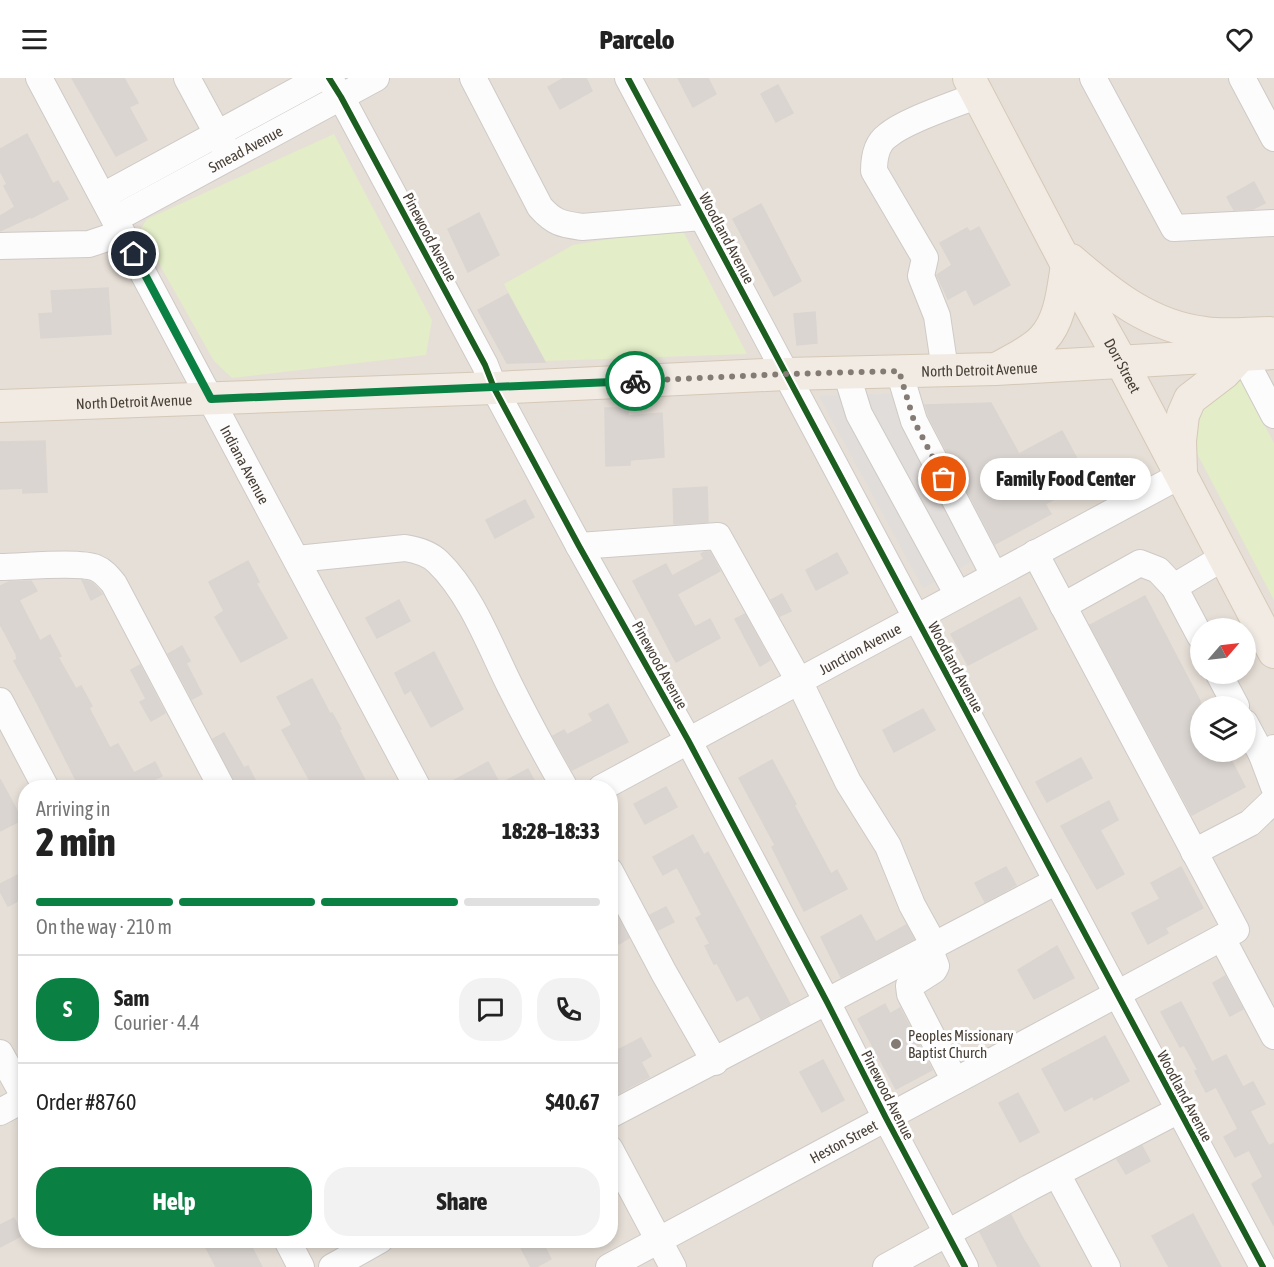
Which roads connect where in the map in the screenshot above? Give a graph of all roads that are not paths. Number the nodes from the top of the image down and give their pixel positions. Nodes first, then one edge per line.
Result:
1 (39, 78) edge
2 (188, 78) edge
3 (320, 78) edge
4 (376, 78) edge
5 (473, 78) edge
6 (628, 78) edge
7 (1093, 78) edge
8 (1242, 78) edge
9 (335, 87) edge
10 (974, 87) edge
11 (218, 134) junction
12 (1274, 138) edge
13 (230, 156) junction
14 (103, 196) junction
15 (702, 217) junction
16 (1274, 223) edge
17 (119, 226) junction
18 (0, 246) edge
19 (1063, 257) junction
20 (1274, 333) edge
21 (1274, 353) edge
22 (1242, 354) junction
23 (1122, 363) junction
24 (996, 369) junction
25 (945, 370) junction
26 (899, 371) junction
27 (846, 372) junction
28 (786, 374) junction
29 (494, 388) junction
30 (211, 399) junction
31 (0, 406) edge
32 (1274, 415) edge
33 (1181, 475) junction
34 (579, 546) junction
35 (1035, 553) junction
36 (1224, 557) junction
37 (297, 559) junction
38 (0, 567) edge
39 (994, 575) junction
40 (1174, 587) junction
41 (958, 595) junction
42 (1063, 606) junction
43 (916, 617) junction
44 (1190, 618) edge
45 (1274, 652) edge
46 (799, 681) junction
47 (0, 701) edge
48 (1256, 737) edge
49 (688, 740) junction
50 (1268, 752) edge
51 (42, 780) edge
52 (218, 780) edge
53 (414, 780) edge
54 (562, 780) edge
55 (616, 780) edge
56 (1274, 787) edge
57 (1274, 800) edge
58 (1194, 852) junction
59 (1057, 881) junction
60 (618, 886) edge
61 (1229, 934) junction
62 (931, 947) junction
63 (1118, 994) junction
64 (827, 1002) junction
65 (1274, 1036) edge
66 (0, 1053) edge
67 (715, 1062) junction
68 (955, 1081) junction
69 (18, 1085) edge
70 (18, 1102) edge
71 (1179, 1110) junction
72 (618, 1111) edge
73 (0, 1112) edge
74 (886, 1118) junction
75 (618, 1164) edge
76 (1057, 1174) junction
77 (948, 1234) junction
78 (659, 1240) junction
79 (291, 1248) edge
80 (366, 1248) edge
81 (301, 1267) edge
82 (332, 1267) edge
83 (609, 1267) edge
84 (673, 1267) edge
85 (886, 1267) edge
86 (965, 1267) edge
87 (1107, 1267) edge
88 (1263, 1267) edge

1 - 14 street, Indiana Avenue
2 - 11 street
3 - 11 street, Smead Avenue
4 - 9 street, Smead Avenue
5 - 15 street
6 - 15 street, Woodland Avenue
7 - 16 street
8 - 12 street
9 - 13 street, Smead Avenue
9 - 29 street, Pinewood Avenue
10 - 19 main road, Dorr Street
10 - 25 street
11 - 13 street
11 - 14 street, Smead Avenue
13 - 17 street, Smead Avenue
14 - 17 street, Indiana Avenue
15 - 28 street, Woodland Avenue
17 - 18 street, Smead Avenue
17 - 30 street, Indiana Avenue
19 - 20 main road
19 - 23 main road, Dorr Street
19 - 24 main road
21 - 22 main road, North Detroit Avenue
22 - 23 main road, North Detroit Avenue
22 - 32 street
22 - 33 main road
23 - 24 main road, North Detroit Avenue
23 - 33 main road, Dorr Street
24 - 25 main road, North Detroit Avenue
25 - 26 main road, North Detroit Avenue
26 - 27 main road, North Detroit Avenue
26 - 39 street
27 - 28 main road, North Detroit Avenue
27 - 41 street
28 - 29 main road, North Detroit Avenue
28 - 43 street, Woodland Avenue
29 - 30 main road, North Detroit Avenue
29 - 34 street, Pinewood Avenue
30 - 31 main road, North Detroit Avenue
30 - 37 street, Indiana Avenue
33 - 35 street, Junction Avenue
33 - 36 main road, Dorr Street
34 - 46 street
34 - 49 street, Pinewood Avenue
35 - 39 street, Junction Avenue
35 - 42 street
36 - 40 street
36 - 45 main road, Dorr Street
37 - 53 street, Indiana Avenue
37 - 54 street
38 - 52 street
39 - 41 street, Junction Avenue
40 - 42 street
40 - 44 street
41 - 43 street, Junction Avenue
42 - 58 street
43 - 46 street, Junction Avenue
43 - 59 street, Woodland Avenue
46 - 49 street, Junction Avenue
46 - 62 street
47 - 51 street
48 - 50 street
49 - 55 street, Junction Avenue
49 - 64 street, Pinewood Avenue
50 - 56 street
57 - 58 street
58 - 61 street
59 - 62 street
59 - 63 street, Woodland Avenue
60 - 67 street
61 - 63 street, Heston Street
61 - 65 street
62 - 64 street
62 - 68 street
63 - 68 street, Heston Street
63 - 71 street, Woodland Avenue
64 - 67 street
64 - 74 street, Pinewood Avenue
66 - 69 street
67 - 72 street
68 - 74 street, Heston Street
70 - 73 street
71 - 76 street
71 - 88 street, Woodland Avenue
74 - 77 street, Pinewood Avenue
74 - 78 street, Heston Street
75 - 78 street
76 - 77 street
76 - 87 street
77 - 85 street
77 - 86 street, Pinewood Avenue
78 - 83 street, Heston Street
78 - 84 street
79 - 81 street
80 - 82 street

